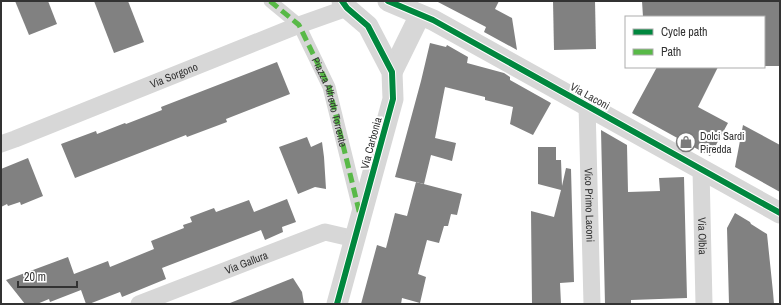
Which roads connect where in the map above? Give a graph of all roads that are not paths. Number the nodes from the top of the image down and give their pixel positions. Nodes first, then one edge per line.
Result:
1 (270, 1) edge
2 (388, 1) edge
3 (345, 5) edge
4 (420, 14) junction
5 (300, 26) junction
6 (392, 72) junction
7 (587, 105) junction
8 (1, 144) edge
9 (701, 169) junction
10 (780, 212) edge
11 (361, 218) junction
12 (355, 239) junction
13 (139, 304) edge
14 (337, 304) edge
15 (592, 304) edge
16 (704, 304) edge

1 - 5 street, Piazza Alfredo Torrente
2 - 4 street, Via Laconi
3 - 5 street, Via Sorgono
3 - 6 street, Via Carbonia
4 - 6 street, Via Carbonia
4 - 7 street, Via Laconi
5 - 8 street, Via Sorgono
5 - 11 street, Piazza Alfredo Torrente
6 - 11 street, Via Carbonia
7 - 9 street, Via Laconi
7 - 15 street, Vico Primo Laconi
9 - 10 street, Via Laconi
9 - 16 street, Via Olbia
11 - 12 street, Via Carbonia
12 - 13 street, Via Gallura
12 - 14 street, Via Carbonia

